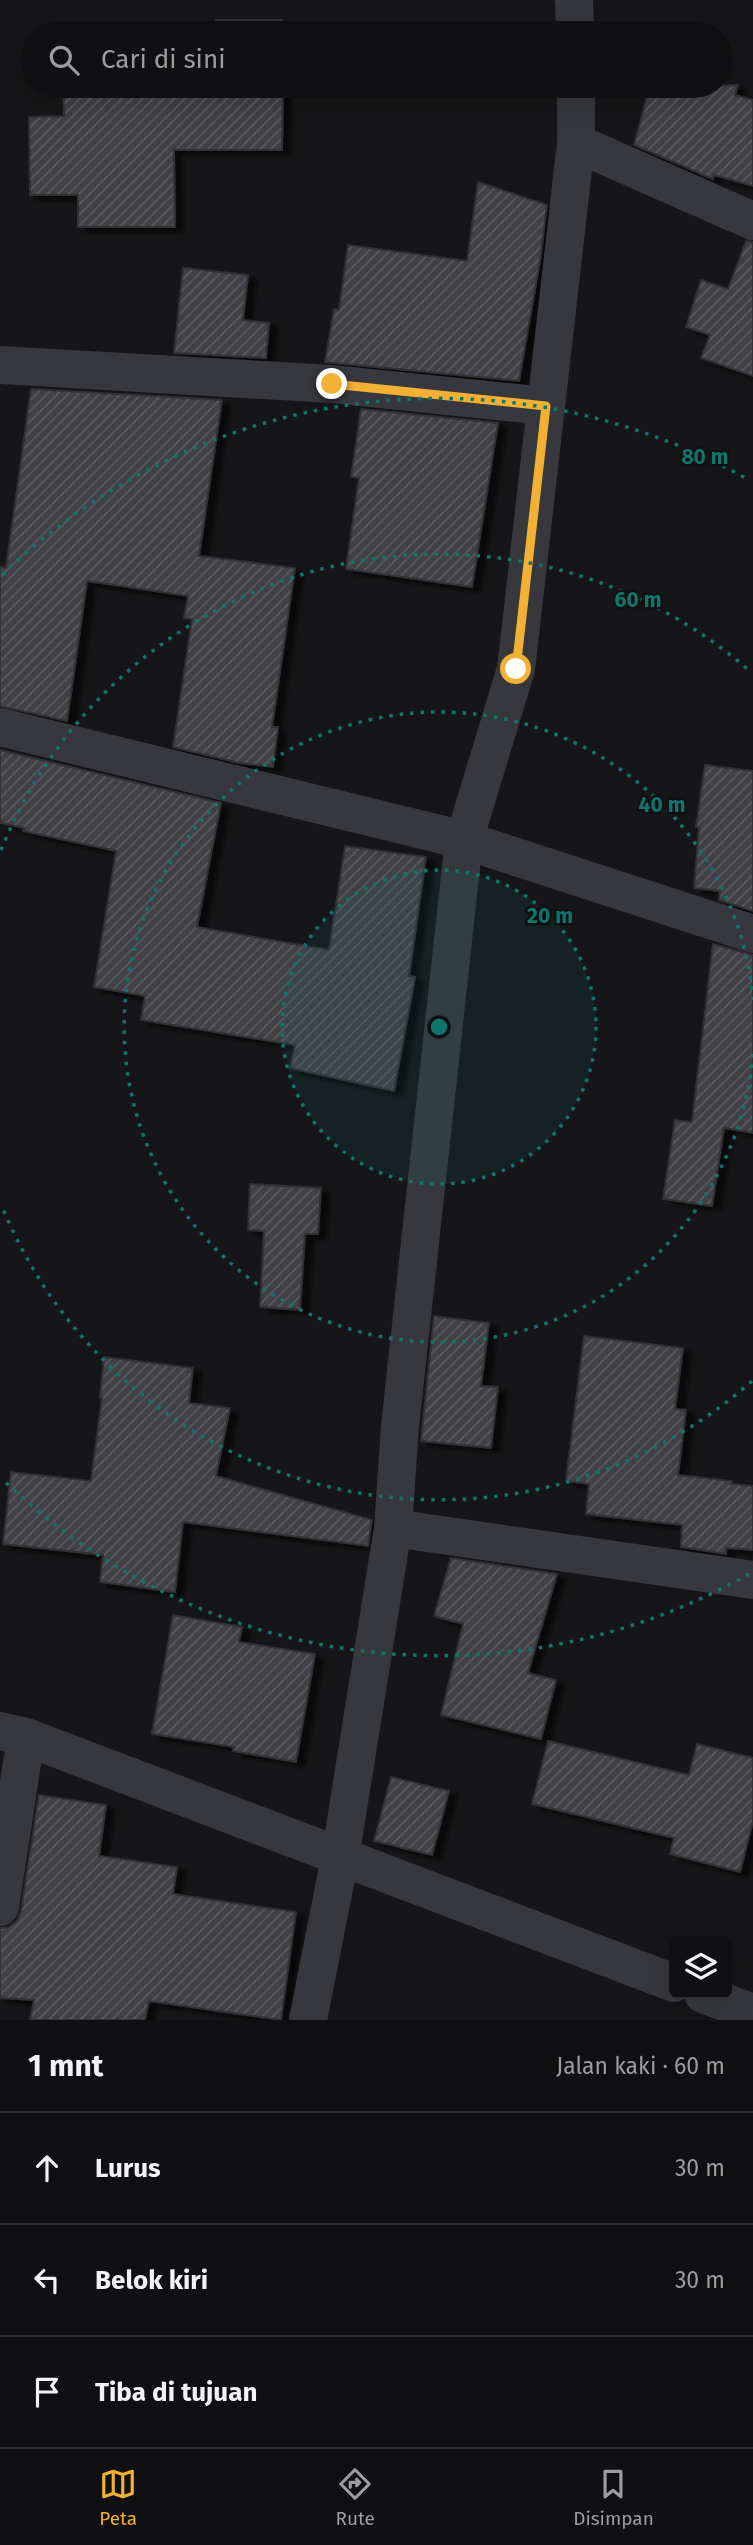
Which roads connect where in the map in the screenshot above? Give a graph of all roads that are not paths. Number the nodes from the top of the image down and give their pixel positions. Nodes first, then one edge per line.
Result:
1 (574, 0) edge
2 (575, 21) edge
3 (576, 98) edge
4 (576, 143) junction
5 (753, 221) edge
6 (0, 365) edge
7 (546, 406) junction
8 (0, 727) edge
9 (464, 840) junction
10 (753, 934) edge
11 (393, 1528) junction
12 (753, 1580) edge
13 (13, 1734) edge
14 (340, 1858) junction
15 (0, 1907) edge
16 (669, 1981) edge
17 (716, 1999) edge
18 (753, 2013) edge
19 (308, 2020) edge

1 - 2 street
3 - 4 street
4 - 5 street
4 - 7 street
6 - 7 street
7 - 9 street
8 - 9 street
9 - 10 street
9 - 11 street
11 - 12 street
11 - 14 street
13 - 14 street
13 - 15 street
14 - 16 street
14 - 19 street
17 - 18 street

